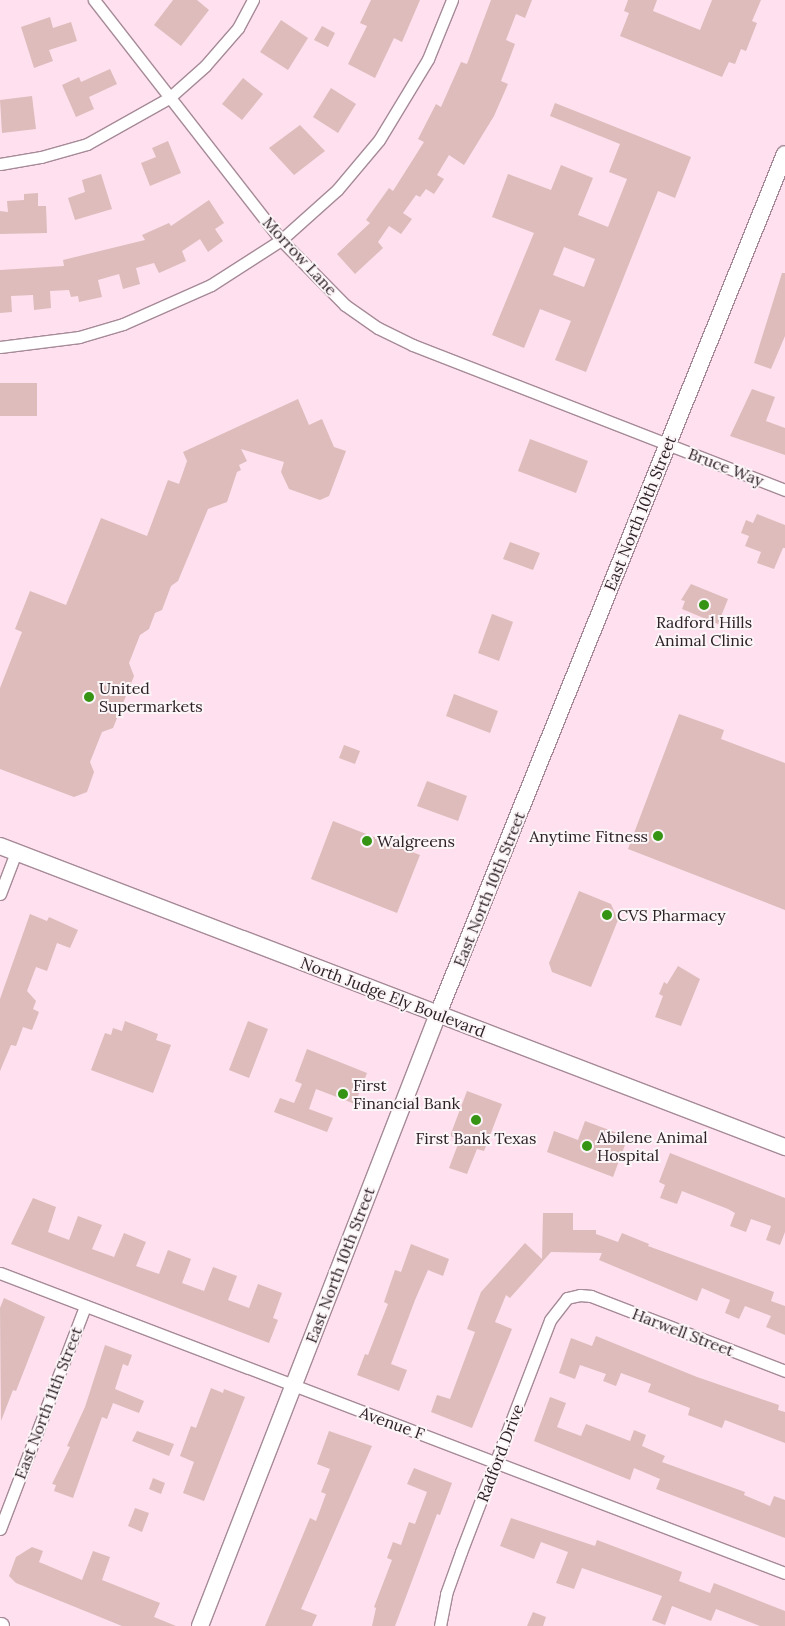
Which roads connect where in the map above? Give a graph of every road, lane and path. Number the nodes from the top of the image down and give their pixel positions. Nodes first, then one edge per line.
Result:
1 (94, 0) edge
2 (253, 0) edge
3 (452, 0) edge
4 (169, 98) junction
5 (785, 154) edge
6 (0, 164) edge
7 (281, 240) junction
8 (0, 347) edge
9 (668, 444) junction
10 (785, 490) edge
11 (0, 846) edge
12 (16, 852) junction
13 (0, 894) edge
14 (438, 1014) junction
15 (785, 1147) edge
16 (0, 1273) edge
17 (580, 1295) joint
18 (85, 1306) junction
19 (785, 1370) edge
20 (292, 1386) junction
21 (496, 1462) junction
22 (0, 1529) edge
23 (785, 1573) edge
24 (200, 1626) edge
25 (440, 1626) edge

1 - 4 street, Morrow Lane
2 - 4 street
3 - 7 street
4 - 6 street
4 - 7 street, Morrow Lane
5 - 9 main road, East North 10th Street
7 - 8 street
7 - 9 street, Morrow Lane
9 - 10 street, Bruce Way
9 - 14 main road, East North 10th Street
11 - 12 main road, North Judge Ely Boulevard
12 - 13 street
12 - 14 main road, North Judge Ely Boulevard
14 - 15 main road, North Judge Ely Boulevard
14 - 20 main road, East North 10th Street
16 - 18 street, Avenue F
17 - 19 street, Harwell Street
17 - 21 street, Radford Drive
18 - 20 street, Avenue F
18 - 22 street, East North 11th Street
20 - 21 street, Avenue F
20 - 24 main road, East North 10th Street
21 - 23 street, Avenue F
21 - 25 street, Radford Drive

